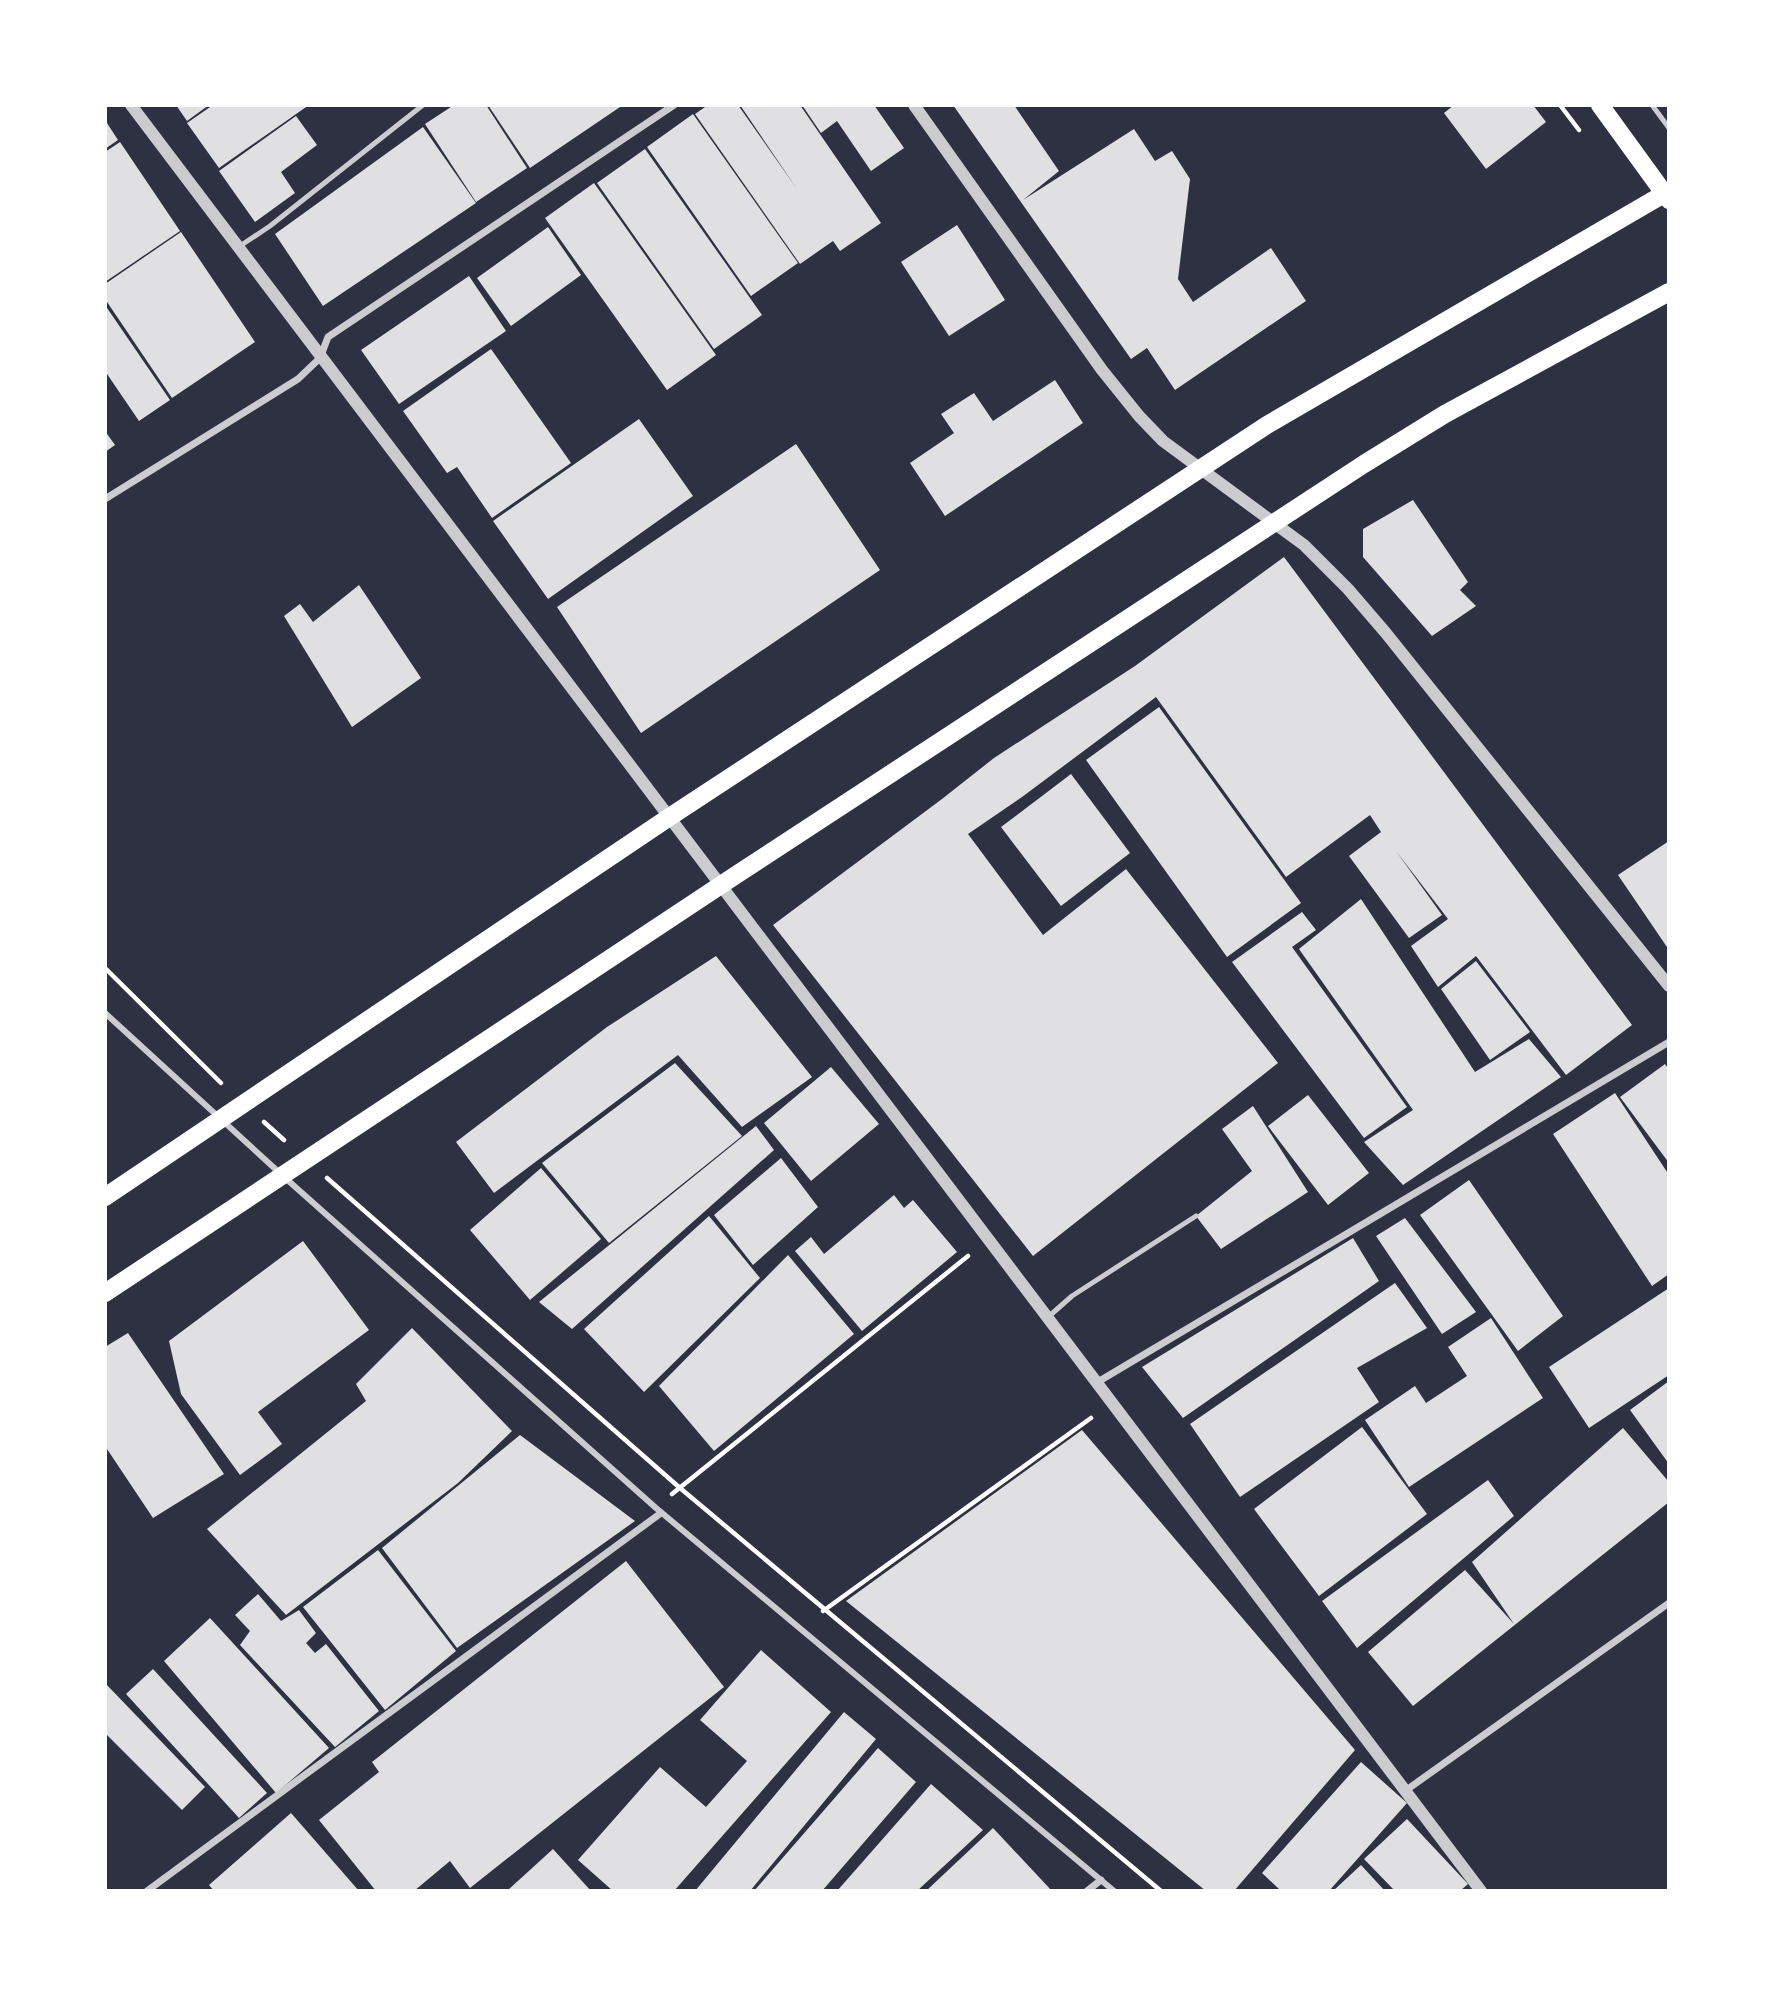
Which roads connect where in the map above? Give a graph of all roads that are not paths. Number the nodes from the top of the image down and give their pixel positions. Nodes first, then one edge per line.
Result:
1 (131, 105) edge
2 (423, 105) edge
3 (674, 105) edge
4 (914, 105) edge
5 (1600, 105) edge
6 (1651, 105) edge
7 (1669, 128) edge
8 (1667, 195) edge
9 (238, 247) junction
10 (1669, 292) edge
11 (320, 358) junction
12 (1201, 469) junction
13 (105, 499) edge
14 (1273, 523) junction
15 (668, 818) junction
16 (720, 886) junction
17 (1669, 986) edge
18 (105, 1013) edge
19 (1669, 1042) edge
20 (221, 1120) junction
21 (283, 1176) junction
22 (105, 1197) edge
23 (1196, 1216) dead end
24 (105, 1293) edge
25 (1047, 1318) junction
26 (1096, 1383) junction
27 (658, 1510) junction
28 (1669, 1603) edge
29 (1405, 1791) junction
30 (1101, 1880) junction
31 (147, 1891) edge
32 (1087, 1891) edge
33 (1114, 1891) edge
34 (1480, 1891) edge

1 - 9 street
2 - 9 lane
3 - 11 street
4 - 12 street
5 - 8 main road
6 - 7 lane
8 - 12 main road
9 - 11 street
10 - 14 main road
11 - 13 street
11 - 15 street
12 - 14 street
12 - 15 main road
14 - 16 main road
14 - 17 street
15 - 16 street
15 - 20 main road
16 - 21 main road
16 - 25 street
18 - 20 street
19 - 26 street
20 - 21 street
20 - 22 main road
21 - 24 main road
21 - 27 street
23 - 25 lane
25 - 26 street
26 - 29 street
27 - 30 street
27 - 31 street
28 - 29 street
29 - 34 street
30 - 32 street
30 - 33 street

